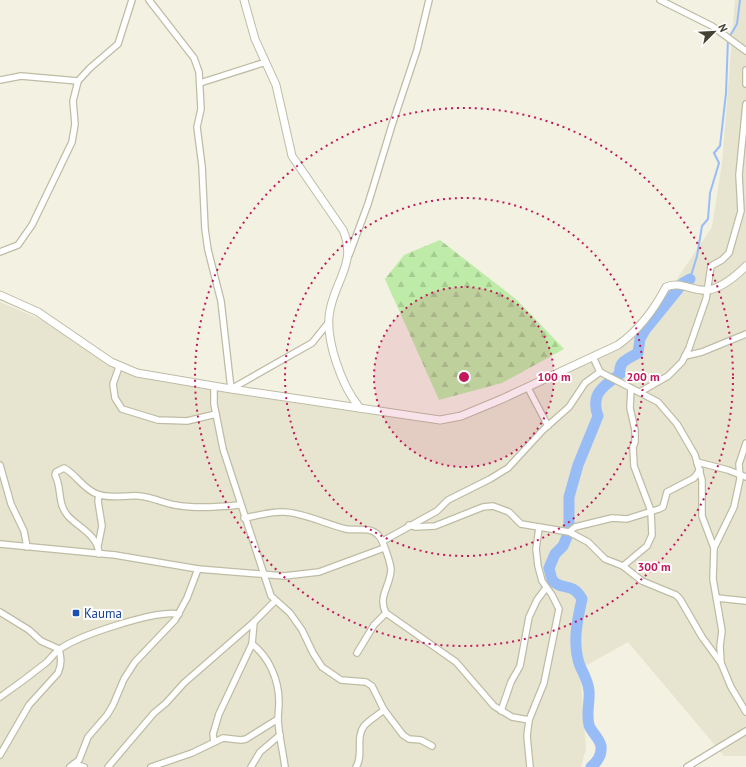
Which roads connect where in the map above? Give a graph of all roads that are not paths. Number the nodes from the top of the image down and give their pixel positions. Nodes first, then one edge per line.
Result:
1 (132, 0) edge
2 (150, 0) edge
3 (244, 0) edge
4 (429, 0) edge
5 (660, 0) edge
6 (746, 50) edge
7 (266, 62) junction
8 (746, 70) edge
9 (0, 80) edge
10 (78, 81) junction
11 (200, 84) junction
12 (746, 84) edge
13 (746, 104) edge
14 (746, 120) edge
15 (745, 128) edge
16 (0, 252) edge
17 (349, 255) junction
18 (746, 266) edge
19 (708, 291) junction
20 (0, 295) edge
21 (329, 322) junction
22 (746, 334) edge
23 (685, 356) junction
24 (593, 357) junction
25 (119, 367) junction
26 (600, 372) junction
27 (214, 386) junction
28 (528, 388) junction
29 (631, 388) junction
30 (231, 389) junction
31 (640, 392) junction
32 (360, 408) junction
33 (216, 414) junction
34 (548, 426) junction
35 (746, 443) edge
36 (697, 462) junction
37 (0, 465) edge
38 (700, 470) junction
39 (739, 474) junction
40 (746, 477) edge
41 (100, 495) junction
42 (240, 505) junction
43 (651, 511) junction
44 (244, 518) junction
45 (409, 525) junction
46 (539, 528) junction
47 (569, 532) junction
48 (383, 541) junction
49 (0, 544) edge
50 (98, 546) junction
51 (27, 547) junction
52 (384, 548) junction
53 (714, 548) junction
54 (98, 554) junction
55 (623, 566) junction
56 (198, 569) junction
57 (264, 575) junction
58 (546, 588) junction
59 (717, 598) junction
60 (275, 601) junction
61 (746, 601) edge
62 (0, 612) edge
63 (386, 613) junction
64 (179, 614) junction
65 (254, 622) junction
66 (252, 644) junction
67 (59, 649) junction
68 (357, 653) dead end
69 (721, 663) junction
70 (0, 697) edge
71 (384, 710) junction
72 (501, 711) junction
73 (746, 712) edge
74 (278, 719) junction
75 (528, 720) junction
76 (746, 730) edge
77 (280, 734) junction
78 (214, 742) junction
79 (432, 746) dead end
80 (0, 756) edge
81 (72, 766) edge
82 (84, 767) edge
83 (108, 767) edge
84 (151, 767) edge
85 (251, 767) edge
86 (285, 767) edge
87 (356, 767) edge
88 (530, 767) edge
89 (687, 767) edge

1 - 10 street
2 - 11 street
3 - 7 street
4 - 17 street
5 - 6 street
7 - 11 street
7 - 17 street
8 - 12 street
9 - 10 street
10 - 16 street
11 - 30 street
13 - 14 street
14 - 15 street
15 - 19 street
17 - 21 street
18 - 19 street
19 - 23 street
19 - 24 street
20 - 25 street
21 - 30 street
21 - 32 street
22 - 23 street
23 - 31 street
24 - 26 street
24 - 28 street
25 - 27 street
25 - 33 street
26 - 29 street
26 - 34 street
27 - 30 street
27 - 33 street
28 - 32 street
28 - 34 street
29 - 31 street
29 - 43 street
30 - 32 street
31 - 36 street
33 - 42 street
34 - 45 street
35 - 39 street
36 - 38 street
36 - 39 street
37 - 51 street
38 - 43 street
38 - 53 street
39 - 40 street
39 - 53 street
41 - 42 street
41 - 50 street
41 - 50 street
42 - 44 street
43 - 47 street
43 - 55 street
44 - 48 street
44 - 57 street
45 - 46 street
45 - 48 street
46 - 47 street
46 - 58 street
47 - 55 street
48 - 52 street
49 - 51 street
50 - 54 street
51 - 54 street
52 - 57 street
52 - 63 street
53 - 59 street
54 - 56 street
55 - 69 street
56 - 57 street
56 - 64 street
57 - 60 street
58 - 72 street
58 - 75 street
59 - 61 street
59 - 69 street
60 - 65 street
60 - 71 street
62 - 67 street
63 - 68 street
63 - 72 street
64 - 67 street
64 - 81 street
65 - 66 street
65 - 83 street
66 - 74 street
66 - 78 street
67 - 70 street
67 - 80 street
69 - 73 street
71 - 79 street
71 - 87 street
72 - 75 street
74 - 77 street
74 - 78 street
75 - 88 street
76 - 89 street
77 - 85 street
77 - 86 street
78 - 84 street
81 - 82 street

